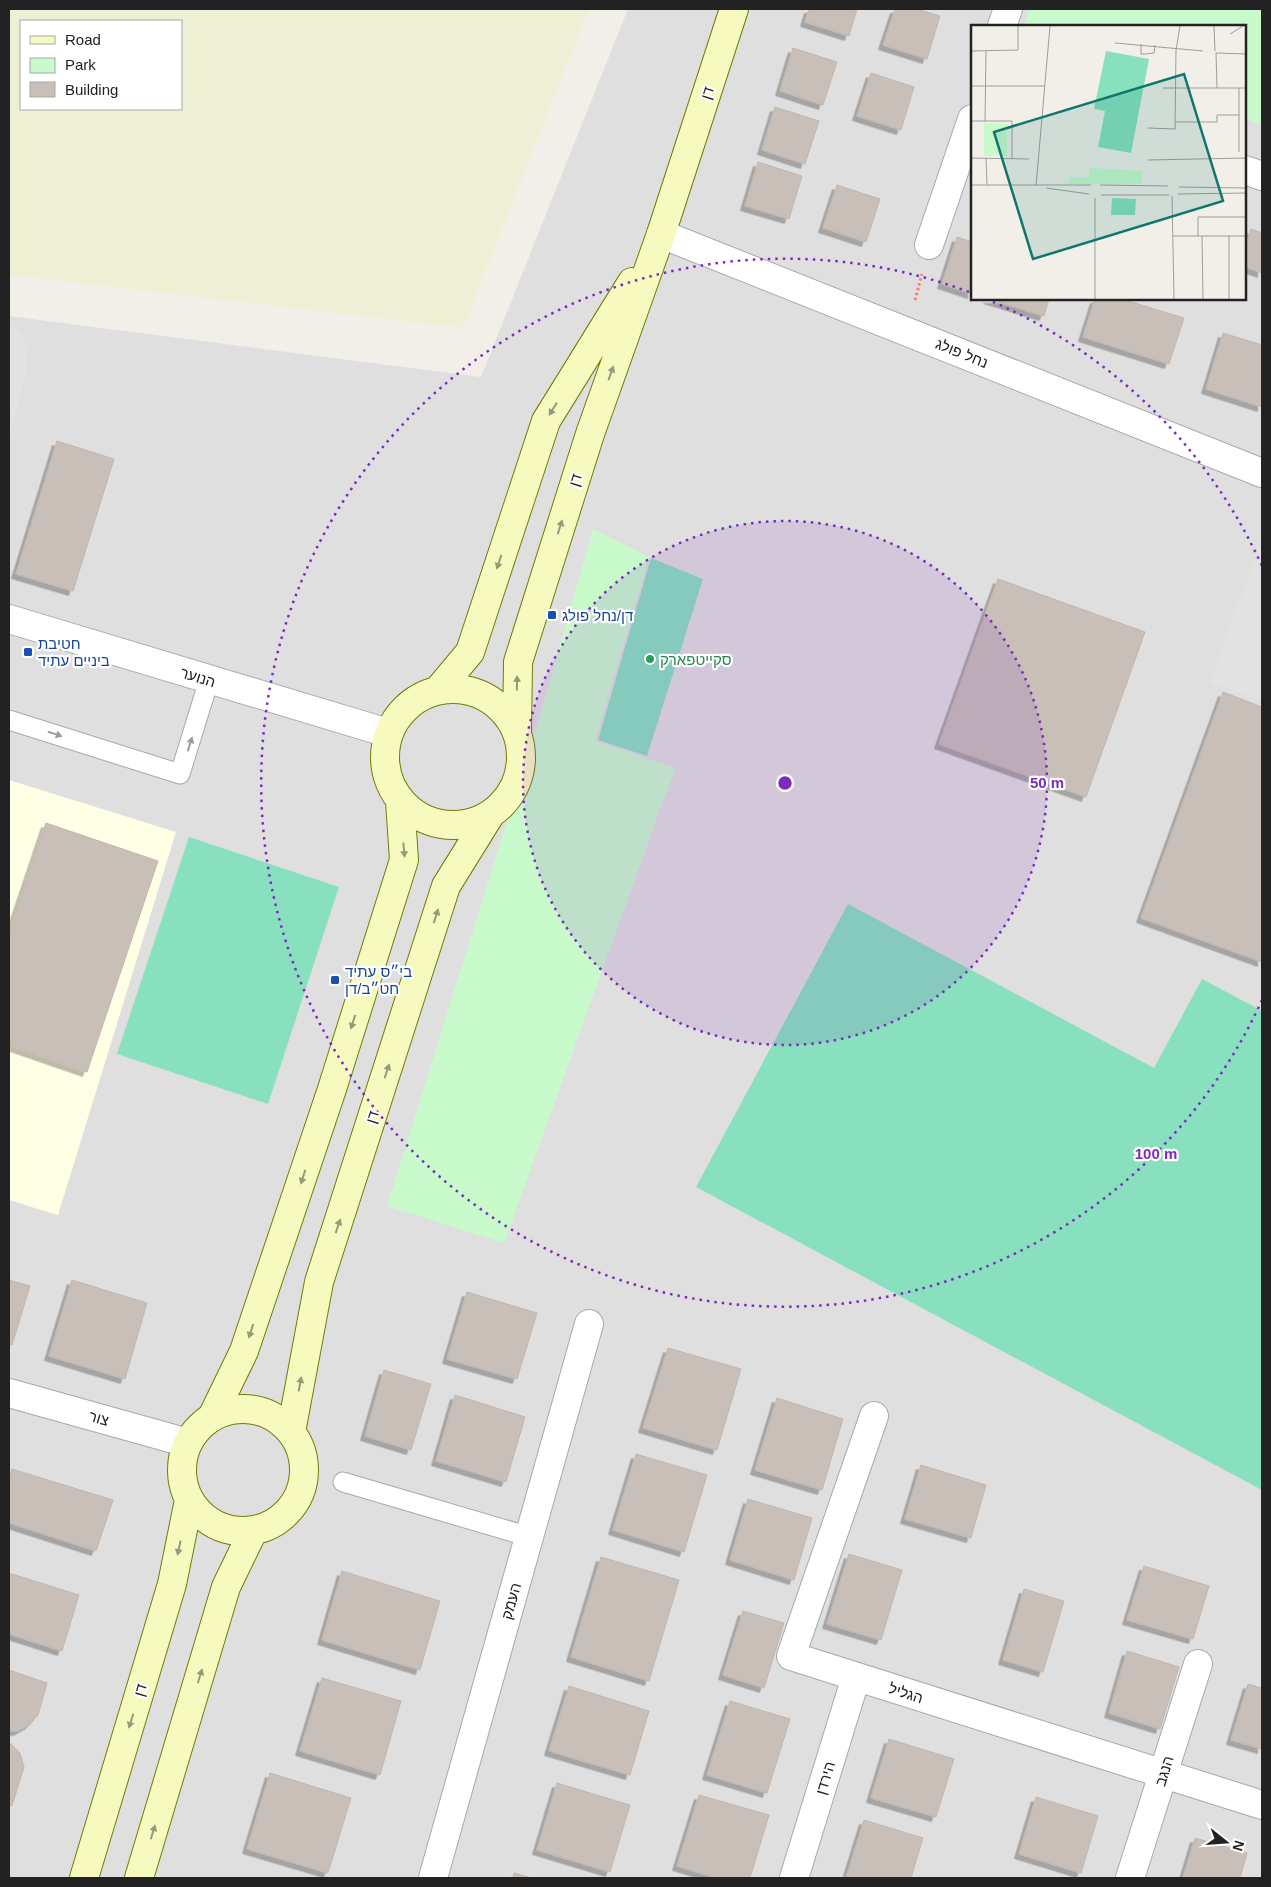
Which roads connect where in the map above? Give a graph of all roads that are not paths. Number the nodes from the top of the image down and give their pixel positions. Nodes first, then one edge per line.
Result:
1 (734, 9) edge
2 (1008, 9) edge
3 (1002, 25) edge
4 (971, 122) edge
5 (1246, 170) edge
6 (1262, 176) edge
7 (661, 234) junction
8 (929, 245) road end
9 (1262, 473) edge
10 (9, 619) edge
11 (209, 680) junction
12 (439, 689) junction
13 (9, 720) edge
14 (517, 732) junction
15 (388, 733) junction
16 (400, 801) junction
17 (490, 815) junction
18 (589, 1324) dead end
19 (9, 1392) edge
20 (874, 1416) dead end
21 (212, 1417) junction
22 (291, 1432) junction
23 (188, 1443) junction
24 (343, 1482) dead end
25 (189, 1500) junction
26 (253, 1531) junction
27 (530, 1537) junction
28 (1198, 1664) dead end
29 (856, 1677) junction
30 (1163, 1774) junction
31 (1262, 1805) edge
32 (84, 1878) edge
33 (140, 1878) edge
34 (433, 1878) edge
35 (794, 1878) edge
36 (1130, 1878) edge

1 - 7 street, דן
2 - 3 street
4 - 8 street
5 - 6 street
7 - 9 street, נחל פולג
7 -> 12 street, דן
14 -> 7 street, דן
10 - 11 street, הנוער
13 -> 11 lane
11 - 15 street, הנוער
12 - 14 street
12 - 15 street
14 - 17 street
15 - 16 street
16 - 17 street
16 -> 21 street
22 -> 17 street, דן
18 - 27 street, העמק
19 - 23 street, צור
20 - 29 street, הגליל
21 - 22 street
21 - 23 street
22 - 26 street
23 - 25 street
24 - 27 lane
25 - 26 street
25 -> 32 street, דן
33 -> 26 street
27 - 34 street, העמק
28 - 30 street, הנגב
29 - 30 street, הגליל
29 - 35 street, הירדן
30 - 31 street, הגליל
30 - 36 street, הנגב

